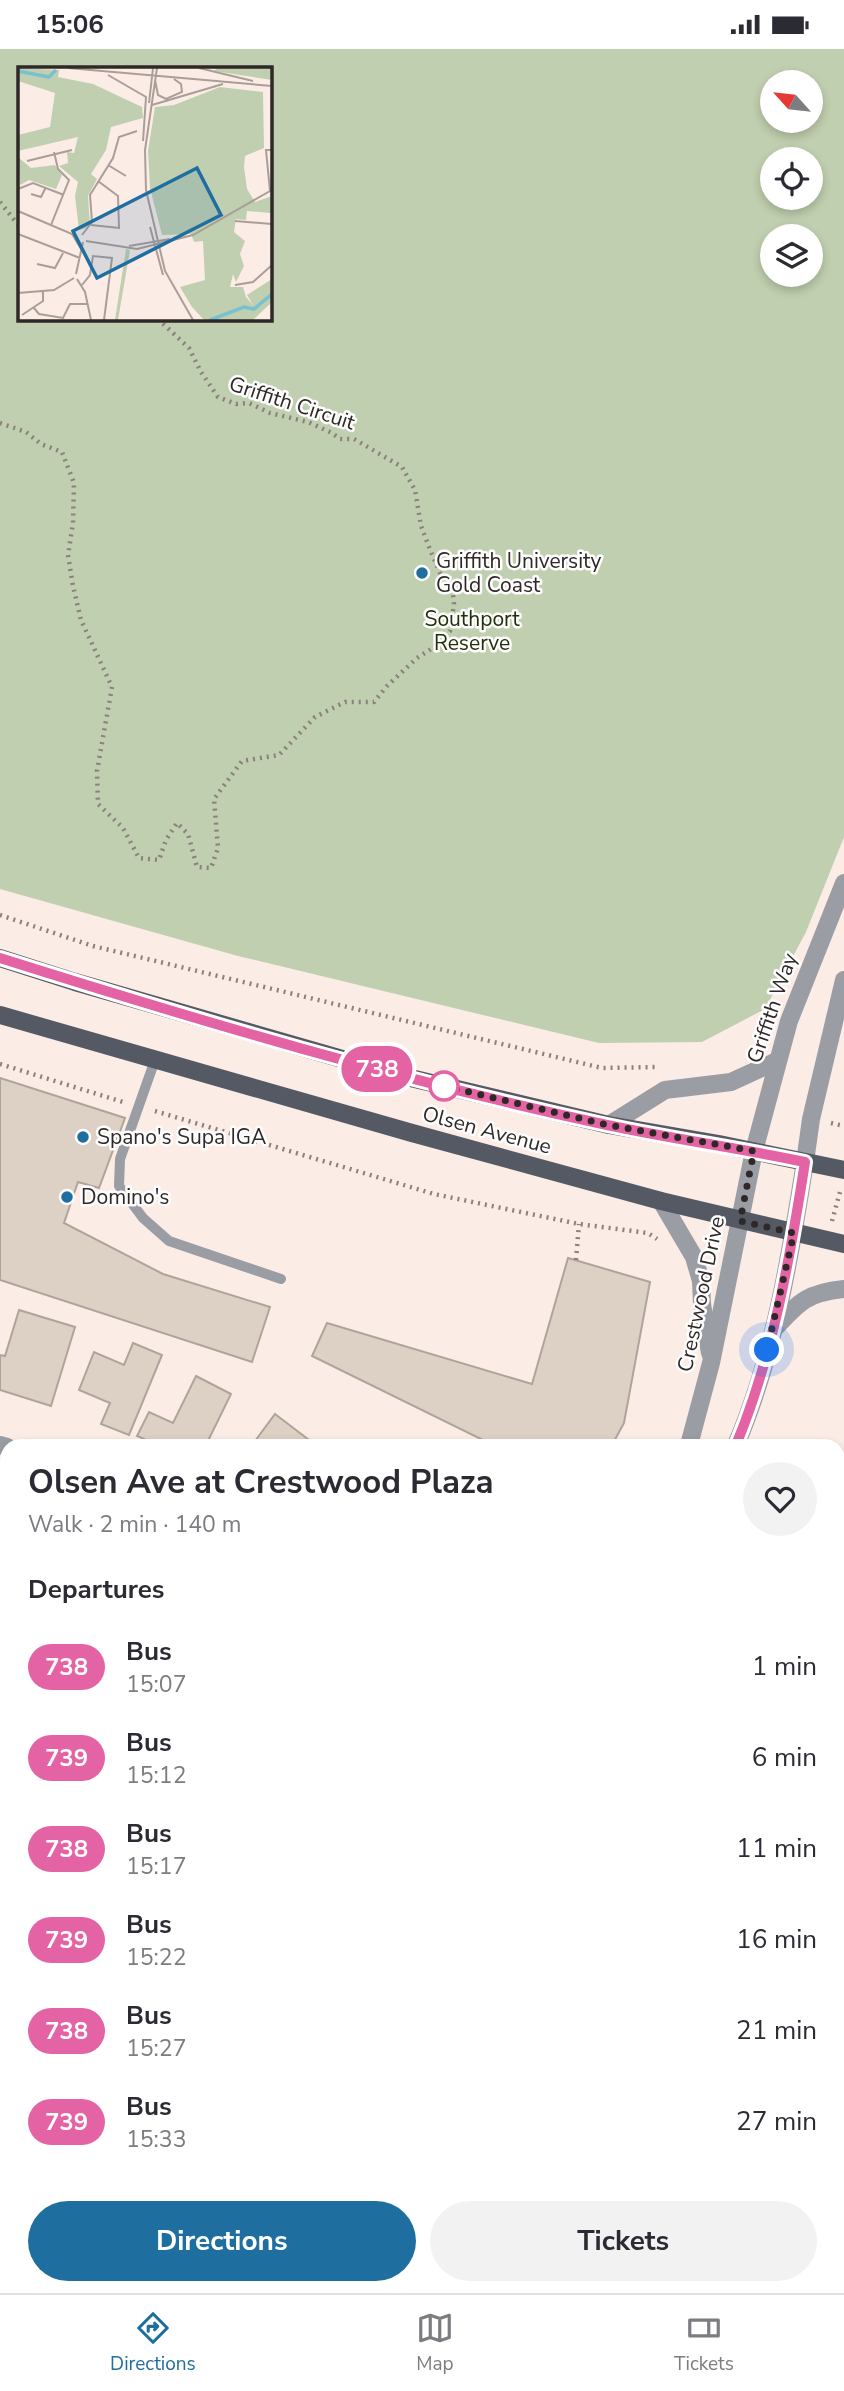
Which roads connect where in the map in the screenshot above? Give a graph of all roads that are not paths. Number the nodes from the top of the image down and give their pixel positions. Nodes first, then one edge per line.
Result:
1 (844, 883) edge
2 (0, 958) edge
3 (844, 980) edge
4 (0, 1014) edge
5 (155, 1061) junction
6 (777, 1061) junction
7 (608, 1125) junction
8 (754, 1151) junction
9 (805, 1162) junction
10 (844, 1170) edge
11 (661, 1201) junction
12 (740, 1221) junction
13 (794, 1233) junction
14 (835, 1243) edge
15 (281, 1279) dead end
16 (844, 1289) edge
17 (773, 1329) junction
18 (711, 1363) junction
19 (691, 1439) edge
20 (739, 1439) edge

1 - 6 street, Griffith Way
2 - 7 main road, Olsen Avenue
3 - 9 street
4 - 5 main road, Olsen Avenue
5 - 11 main road, Olsen Avenue
5 - 15 lane
6 - 7 street
6 - 8 street, Griffith Way
7 - 8 main road, Olsen Avenue
8 - 9 main road, Olsen Avenue
8 - 12 street, Crestwood Drive
9 - 10 main road, Olsen Avenue
9 - 13 street
11 - 12 main road, Olsen Avenue
11 - 18 street
12 - 13 main road, Olsen Avenue
12 - 18 street, Crestwood Drive
13 - 14 main road, Olsen Avenue
13 - 17 street
16 - 17 street
17 - 20 street
18 - 19 street, Crestwood Drive

